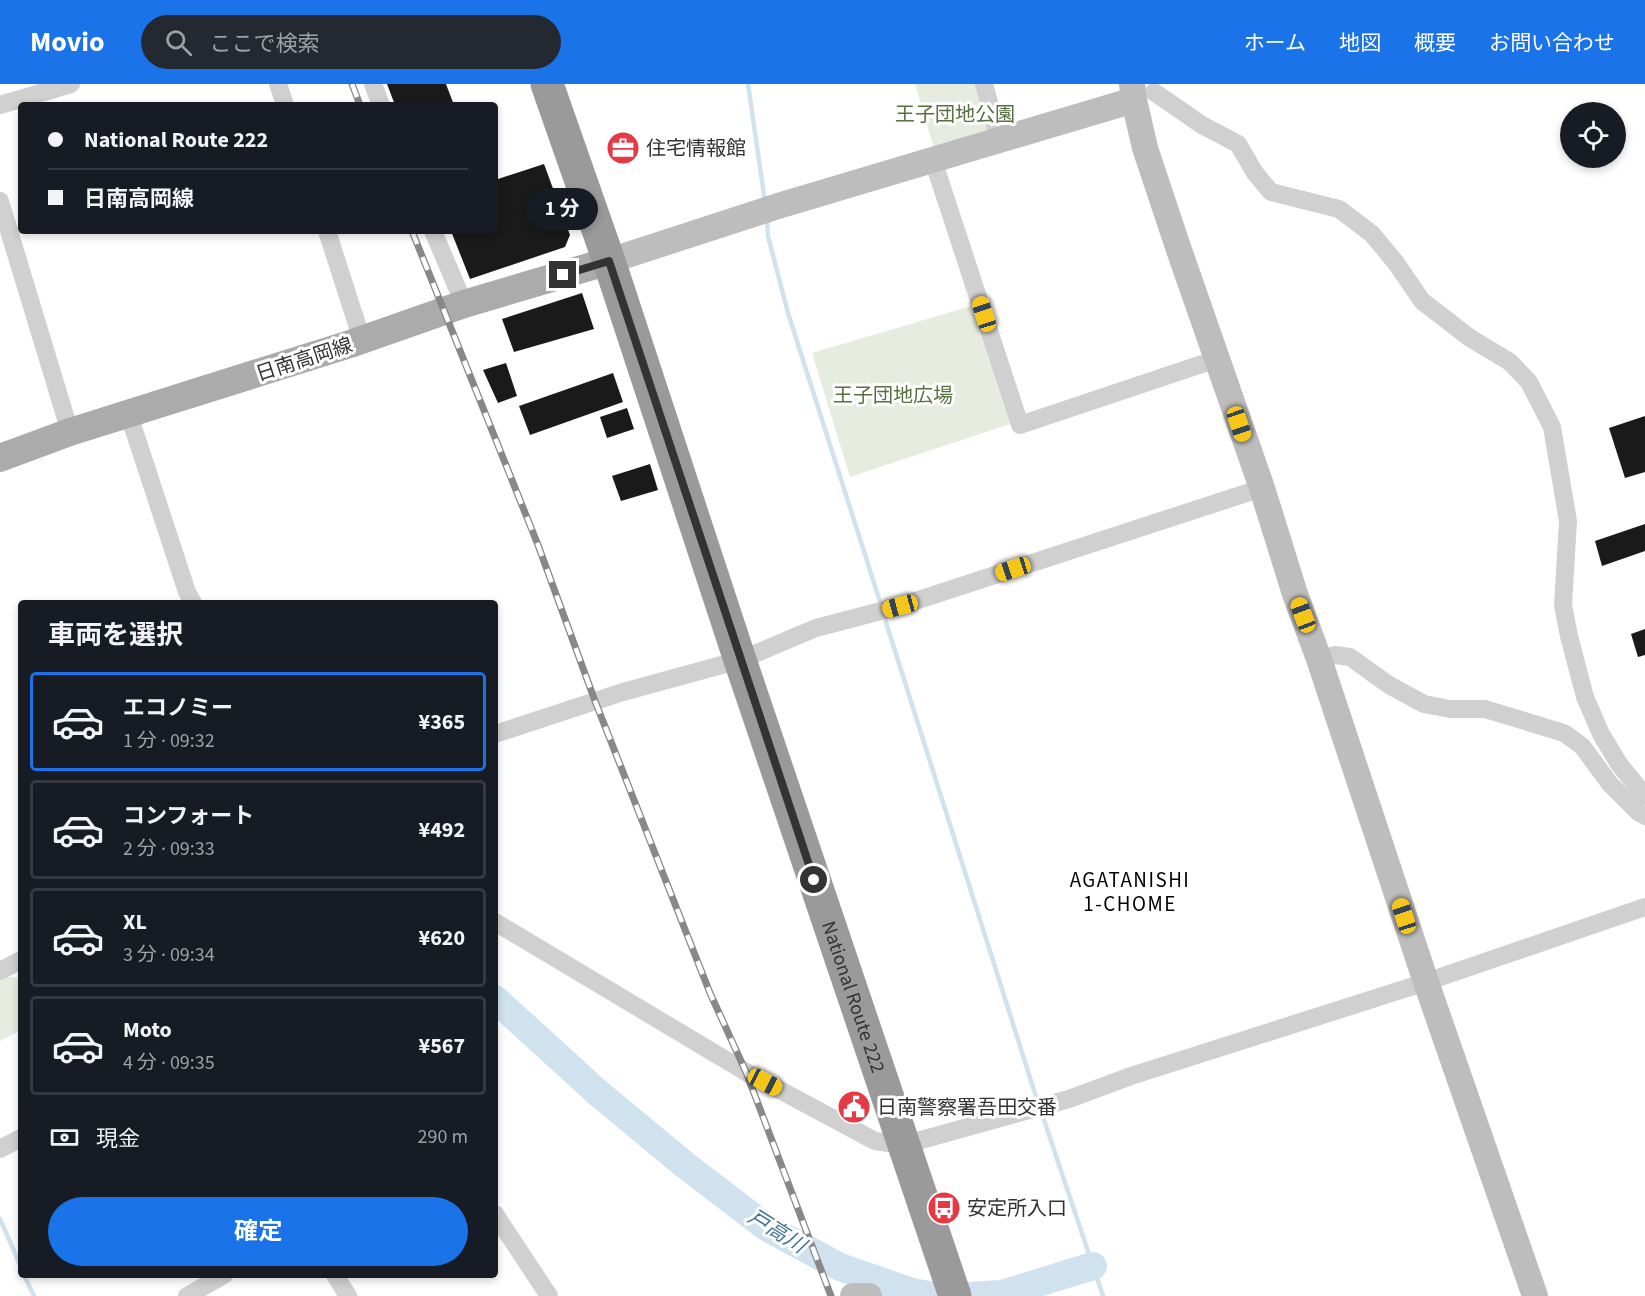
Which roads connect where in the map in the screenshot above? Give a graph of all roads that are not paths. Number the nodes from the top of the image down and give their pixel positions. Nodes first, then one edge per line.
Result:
1 (71, 84) edge
2 (278, 84) edge
3 (373, 84) edge
4 (547, 84) edge
5 (984, 84) edge
6 (1146, 90) edge
7 (284, 102) edge
8 (380, 102) edge
9 (0, 105) edge
10 (999, 140) junction
11 (933, 160) junction
12 (0, 201) edge
13 (328, 234) edge
14 (435, 234) edge
15 (609, 261) junction
16 (464, 304) junction
17 (363, 340) junction
18 (1217, 359) junction
19 (129, 415) junction
20 (70, 432) junction
21 (0, 458) edge
22 (1262, 488) junction
23 (191, 600) edge
24 (1319, 659) junction
25 (740, 660) junction
26 (498, 733) edge
27 (1645, 796) edge
28 (1645, 816) edge
29 (1645, 907) edge
30 (498, 924) edge
31 (18, 962) edge
32 (0, 971) edge
33 (1426, 982) junction
34 (18, 1140) edge
35 (903, 1145) junction
36 (0, 1149) edge
37 (498, 1219) edge
38 (219, 1278) edge
39 (337, 1278) edge
40 (187, 1296) edge
41 (348, 1296) edge
42 (549, 1296) edge
43 (853, 1296) edge
44 (869, 1296) edge
45 (955, 1296) edge
46 (1535, 1296) edge

1 - 9 street
2 - 7 street
3 - 8 street
4 - 15 highway, National Route 222
5 - 10 street
6 - 10 street
6 - 18 street
6 - 27 street
10 - 11 street
11 - 15 street
11 - 18 street
12 - 20 street
13 - 17 street
14 - 16 street
15 - 16 main road, 日南高岡線
15 - 25 highway, National Route 222
16 - 17 main road, 日南高岡線
17 - 19 main road, 日南高岡線
18 - 22 street
19 - 20 main road, 日南高岡線
19 - 23 street
20 - 21 main road, 日南高岡線
22 - 24 street
22 - 25 street
24 - 28 street
24 - 33 street
25 - 26 street
25 - 35 highway, National Route 222
29 - 33 street
30 - 35 street
31 - 32 street
33 - 35 street
33 - 46 street
34 - 36 street
35 - 45 highway, National Route 222
37 - 42 street
38 - 40 street
39 - 41 street
43 - 44 street

